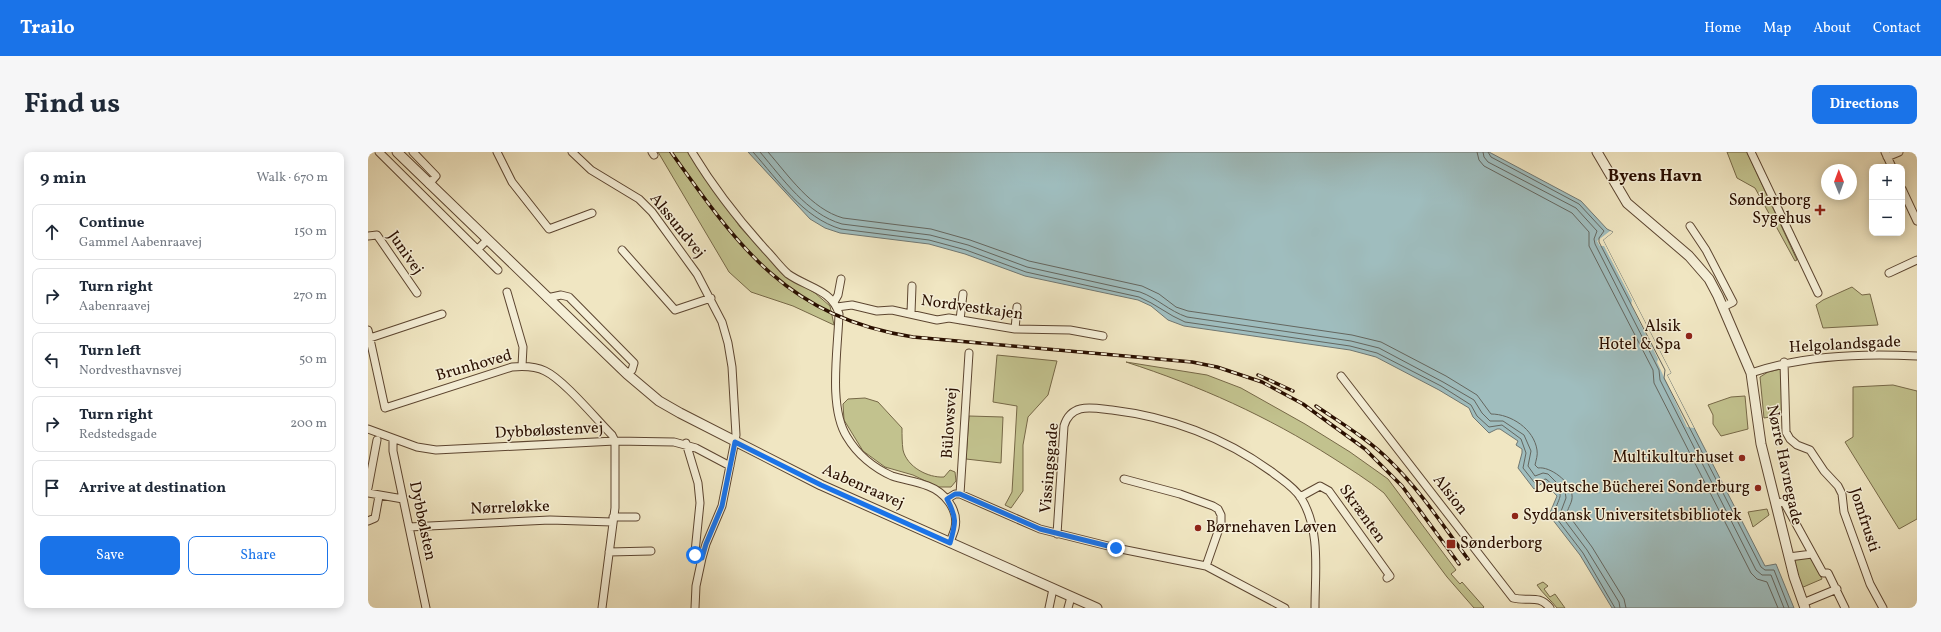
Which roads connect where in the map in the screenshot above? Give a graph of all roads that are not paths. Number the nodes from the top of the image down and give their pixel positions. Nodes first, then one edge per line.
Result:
1 (379, 152) edge
2 (397, 152) edge
3 (413, 152) edge
4 (497, 152) edge
5 (572, 152) edge
6 (692, 152) edge
7 (1598, 152) edge
8 (1752, 152) edge
9 (1899, 152) edge
10 (1886, 155) edge
11 (1890, 164) edge
12 (429, 184) junction
13 (1905, 195) edge
14 (592, 213) dead end
15 (1917, 221) edge
16 (1690, 226) dead end
17 (368, 236) edge
18 (487, 240) junction
19 (478, 249) junction
20 (622, 250) dead end
21 (1917, 260) edge
22 (498, 270) dead end
23 (1890, 273) dead end
24 (841, 279) dead end
25 (912, 286) dead end
26 (507, 292) dead end
27 (416, 293) dead end
28 (1818, 293) dead end
29 (963, 294) dead end
30 (548, 298) junction
31 (711, 298) junction
32 (835, 304) junction
33 (1017, 307) dead end
34 (1723, 307) junction
35 (442, 314) dead end
36 (911, 314) junction
37 (960, 320) junction
38 (1015, 329) junction
39 (368, 330) edge
40 (1104, 336) dead end
41 (370, 338) junction
42 (969, 353) dead end
43 (1917, 356) edge
44 (1784, 362) junction
45 (522, 366) junction
46 (1751, 373) junction
47 (627, 374) junction
48 (1341, 376) dead end
49 (368, 429) edge
50 (377, 440) dead end
51 (394, 440) junction
52 (615, 441) junction
53 (735, 442) junction
54 (686, 444) junction
55 (730, 466) junction
56 (1124, 479) dead end
57 (368, 488) edge
58 (368, 493) edge
59 (960, 494) junction
60 (379, 496) junction
61 (1300, 497) junction
62 (403, 499) junction
63 (947, 499) junction
64 (1777, 503) junction
65 (636, 517) dead end
66 (612, 520) junction
67 (368, 521) edge
68 (409, 527) junction
69 (1057, 534) junction
70 (950, 543) junction
71 (651, 551) dead end
72 (609, 552) junction
73 (1812, 554) junction
74 (1790, 557) junction
75 (702, 558) junction
76 (1206, 566) junction
77 (1387, 578) dead end
78 (1053, 589) junction
79 (1837, 589) junction
80 (1071, 597) junction
81 (1804, 606) edge
82 (426, 608) edge
83 (602, 608) edge
84 (695, 608) edge
85 (1049, 608) edge
86 (1068, 608) edge
87 (1097, 608) edge
88 (1284, 608) edge
89 (1315, 608) edge
90 (1550, 608) edge
91 (1845, 608) edge
92 (1883, 608) edge

1 - 19 street
2 - 12 street, Aabenraavej
3 - 12 street
4 - 14 street
5 - 31 street, Alssundvej
6 - 32 street
7 - 34 street, Nørre Havnegade
8 - 28 street
9 - 10 street
10 - 11 street
12 - 18 street, Aabenraavej
13 - 15 street
16 - 34 street
17 - 27 street, Junivej
18 - 19 street
18 - 30 street, Aabenraavej
19 - 22 street
20 - 31 street
21 - 23 street
24 - 32 street
25 - 36 street
26 - 45 street
29 - 37 street
30 - 47 street, Aabenraavej
30 - 47 street
31 - 53 street, Alssundvej
32 - 36 street, Nordvestkajen
32 - 63 street
33 - 38 street
34 - 46 street, Nørre Havnegade
35 - 41 street
36 - 37 street, Nordvestkajen
37 - 38 street, Nordvestkajen
38 - 40 street, Nordvestkajen
39 - 41 street
41 - 45 street, Brunhoved
42 - 59 street, Bülowsvej
43 - 44 street, Helgolandsgade
44 - 46 street, Helgolandsgade
44 - 92 street, Jomfrusti
45 - 52 street, Brunhoved
46 - 64 street, Nørre Havnegade
47 - 53 street, Aabenraavej
48 - 90 street, Alsion
49 - 51 street, Dybbøløstenvej
50 - 57 street
51 - 52 street, Dybbøløstenvej
51 - 62 street, Dybbølsten
52 - 54 street, Dybbøløstenvej
52 - 66 street
53 - 55 street, Alssundvej
53 - 70 street, Aabenraavej
54 - 55 street, Dybbøløstenvej
54 - 75 street
55 - 75 street, Alssundvej
56 - 76 street
58 - 60 street
59 - 63 street
59 - 69 street
60 - 62 street
60 - 67 street
61 - 69 street, Vissingsgade
61 - 77 street, Skrænten
61 - 89 street, Vissingsgade
62 - 68 street, Dybbølsten
63 - 70 street
64 - 73 street
64 - 74 street, Nørre Havnegade
65 - 66 street, Nørreløkke
66 - 68 street, Nørreløkke
66 - 72 street
68 - 82 street, Dybbølsten
69 - 76 street
70 - 78 street, Aabenraavej
71 - 72 street
72 - 83 street
73 - 74 street
73 - 79 street
74 - 81 street, Nørre Havnegade
75 - 84 street, Alssundvej
76 - 88 street
78 - 80 street, Aabenraavej
78 - 85 street
79 - 81 street
79 - 91 street
80 - 86 street
80 - 87 street, Aabenraavej

